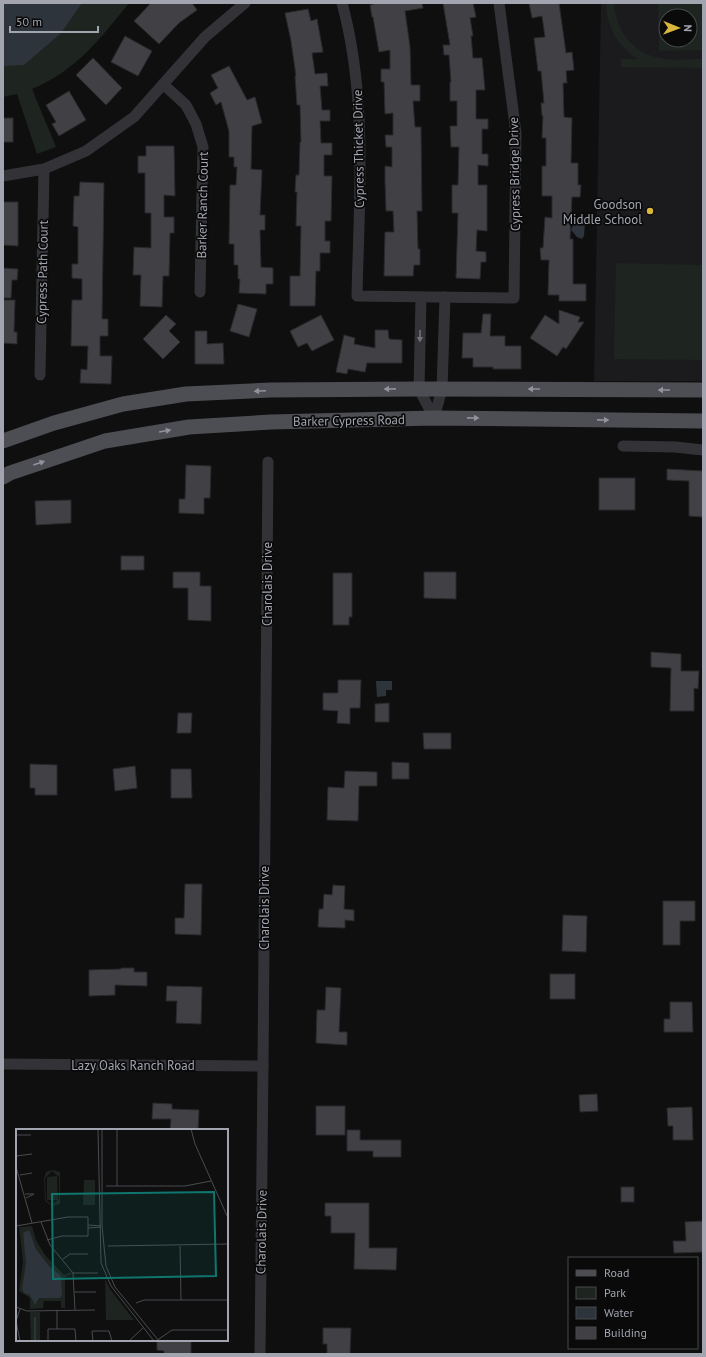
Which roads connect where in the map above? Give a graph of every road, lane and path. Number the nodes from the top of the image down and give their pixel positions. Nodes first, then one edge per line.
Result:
1 (245, 3) edge
2 (342, 3) edge
3 (500, 3) edge
4 (164, 84) junction
5 (44, 169) junction
6 (3, 176) edge
7 (200, 292) dead end
8 (421, 297) junction
9 (444, 297) junction
10 (40, 375) dead end
11 (419, 389) junction
12 (442, 389) junction
13 (703, 390) edge
14 (434, 418) junction
15 (703, 421) edge
16 (3, 441) edge
17 (623, 446) dead end
18 (703, 450) edge
19 (268, 462) dead end
20 (3, 477) edge
21 (3, 1064) edge
22 (263, 1066) junction
23 (260, 1354) edge

1 - 4 street
2 - 8 street, Cypress Thicket Drive
3 - 9 street, Cypress Bridge Drive
4 - 5 street
4 - 7 street, Barker Ranch Court
5 - 6 street
5 - 10 street, Cypress Path Court
8 - 9 street
8 -> 11 street
9 - 12 street
11 - 12 main road
11 - 14 street
11 -> 16 main road
13 -> 12 main road
12 - 14 street
14 -> 15 main road, Barker Cypress Road
20 -> 14 main road, Barker Cypress Road
17 - 18 street
19 - 22 street, Charolais Drive
21 - 22 street, Lazy Oaks Ranch Road
22 - 23 street, Charolais Drive

